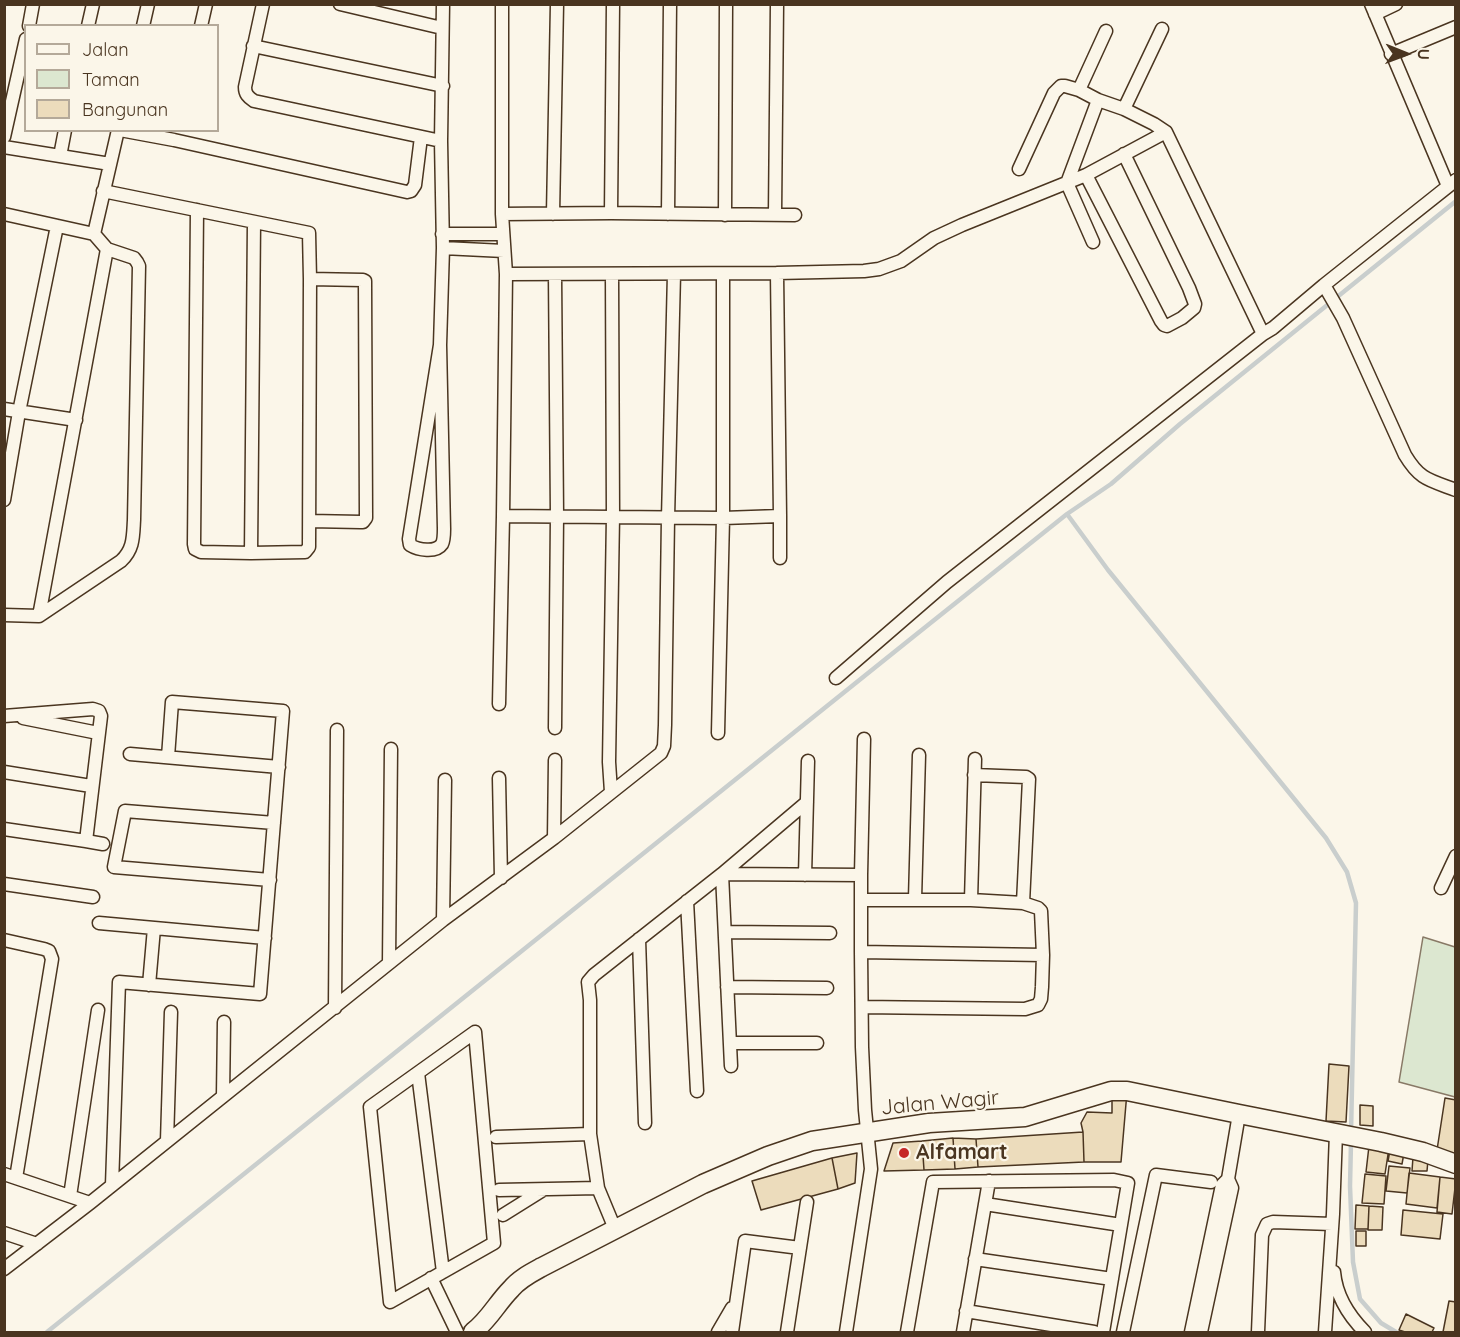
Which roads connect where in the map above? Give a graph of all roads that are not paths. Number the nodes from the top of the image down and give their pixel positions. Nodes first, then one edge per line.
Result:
1 (33, 4) edge
2 (93, 4) edge
3 (148, 4) edge
4 (206, 4) edge
5 (264, 4) edge
6 (340, 4) edge
7 (443, 4) edge
8 (502, 4) edge
9 (558, 4) edge
10 (613, 4) edge
11 (670, 4) edge
12 (726, 4) edge
13 (777, 4) edge
14 (1396, 4) edge
15 (1373, 9) edge
16 (28, 24) edge
17 (88, 24) edge
18 (143, 24) edge
19 (201, 24) edge
20 (1455, 27) edge
21 (442, 28) junction
22 (1162, 29) dead end
23 (1106, 30) dead end
24 (253, 46) junction
25 (24, 48) edge
26 (1391, 54) junction
27 (442, 87) junction
28 (1079, 90) junction
29 (1098, 100) junction
30 (1124, 109) junction
31 (65, 132) edge
32 (118, 132) edge
33 (141, 132) edge
34 (1166, 132) junction
35 (175, 135) edge
36 (4, 137) edge
37 (421, 137) junction
38 (441, 141) junction
39 (4, 147) edge
40 (1124, 154) junction
41 (60, 156) junction
42 (110, 164) junction
43 (1019, 169) dead end
44 (1086, 175) junction
45 (1067, 183) junction
46 (1452, 183) edge
47 (103, 191) junction
48 (197, 210) junction
49 (611, 213) junction
50 (4, 214) edge
51 (502, 214) junction
52 (553, 214) junction
53 (668, 214) junction
54 (725, 215) junction
55 (775, 215) junction
56 (795, 215) dead end
57 (254, 222) junction
58 (57, 226) junction
59 (94, 234) junction
60 (442, 234) junction
61 (503, 234) junction
62 (1093, 242) dead end
63 (443, 248) junction
64 (107, 249) junction
65 (504, 251) junction
66 (777, 273) junction
67 (506, 274) junction
68 (555, 274) junction
69 (612, 274) junction
70 (674, 274) junction
71 (723, 274) junction
72 (310, 279) junction
73 (1326, 287) junction
74 (1263, 334) junction
75 (440, 345) junction
76 (4, 409) edge
77 (19, 412) junction
78 (75, 420) junction
79 (1455, 490) edge
80 (4, 500) edge
81 (504, 516) junction
82 (557, 516) junction
83 (613, 516) junction
84 (780, 516) junction
85 (668, 518) junction
86 (723, 518) junction
87 (310, 521) junction
88 (251, 553) junction
89 (780, 558) dead end
90 (4, 615) edge
91 (39, 616) junction
92 (836, 678) dead end
93 (500, 704) dead end
94 (7, 716) edge
95 (555, 728) dead end
96 (337, 730) dead end
97 (98, 733) junction
98 (718, 733) dead end
99 (864, 739) dead end
100 (391, 749) dead end
101 (130, 754) dead end
102 (919, 755) dead end
103 (168, 757) junction
104 (975, 759) dead end
105 (555, 760) dead end
106 (807, 761) dead end
107 (279, 767) junction
108 (4, 772) edge
109 (974, 775) junction
110 (499, 778) dead end
111 (445, 780) dead end
112 (91, 786) junction
113 (611, 792) junction
114 (807, 802) junction
115 (274, 823) junction
116 (4, 829) edge
117 (554, 837) junction
118 (86, 841) junction
119 (104, 844) dead end
120 (1455, 856) edge
121 (722, 874) junction
122 (805, 875) junction
123 (861, 875) junction
124 (501, 878) junction
125 (270, 880) junction
126 (4, 884) edge
127 (1442, 888) dead end
128 (93, 897) dead end
129 (861, 900) junction
130 (915, 900) junction
131 (971, 900) junction
132 (687, 901) junction
133 (1023, 903) junction
134 (443, 920) junction
135 (99, 923) dead end
136 (154, 928) junction
137 (725, 932) junction
138 (830, 933) dead end
139 (265, 938) junction
140 (639, 939) junction
141 (4, 940) edge
142 (861, 952) junction
143 (1043, 955) junction
144 (390, 963) junction
145 (149, 985) junction
146 (727, 987) junction
147 (827, 988) dead end
148 (862, 1007) junction
149 (335, 1008) junction
150 (98, 1010) dead end
151 (171, 1012) dead end
152 (224, 1022) dead end
153 (730, 1043) junction
154 (817, 1043) dead end
155 (731, 1066) dead end
156 (418, 1073) junction
157 (697, 1091) dead end
158 (223, 1096) junction
159 (1239, 1114) junction
160 (645, 1123) dead end
161 (868, 1132) junction
162 (1338, 1133) junction
163 (591, 1134) junction
164 (496, 1137) dead end
165 (167, 1141) junction
166 (1455, 1164) edge
167 (10, 1176) edge
168 (1228, 1179) junction
169 (988, 1181) junction
170 (1211, 1182) dead end
171 (112, 1185) junction
172 (598, 1188) junction
173 (544, 1189) junction
174 (499, 1191) dead end
175 (70, 1196) junction
176 (807, 1202) dead end
177 (90, 1203) junction
178 (985, 1204) junction
179 (503, 1215) dead end
180 (1333, 1219) junction
181 (1121, 1225) junction
182 (615, 1229) junction
183 (4, 1233) edge
184 (37, 1244) junction
185 (800, 1248) junction
186 (975, 1259) junction
187 (4, 1269) edge
188 (437, 1275) junction
189 (1112, 1279) junction
190 (736, 1302) junction
191 (966, 1311) junction
192 (457, 1332) edge
193 (473, 1332) edge
194 (718, 1332) edge
195 (732, 1332) edge
196 (787, 1332) edge
197 (846, 1332) edge
198 (907, 1332) edge
199 (963, 1332) edge
200 (1094, 1332) edge
201 (1103, 1332) edge
202 (1124, 1332) edge
203 (1191, 1332) edge
204 (1201, 1332) edge
205 (1258, 1332) edge
206 (1325, 1332) edge
207 (1365, 1332) edge

1 - 16 street
2 - 17 street
3 - 18 street
4 - 19 street
5 - 24 street
6 - 21 street
7 - 21 street
8 - 51 street
9 - 52 street
10 - 49 street
11 - 53 street
12 - 54 street
13 - 55 street
14 - 15 street
15 - 26 street
20 - 26 street
21 - 27 street
22 - 30 street
23 - 28 street
24 - 27 street
24 - 37 street
25 - 36 street
26 - 46 street
27 - 38 street
28 - 29 street
28 - 43 street
29 - 30 street
29 - 45 street
30 - 34 street
31 - 41 street
32 - 42 street
33 - 35 street
34 - 40 street
34 - 74 street
35 - 37 street
37 - 38 street
38 - 60 street
39 - 41 street
40 - 44 street
40 - 44 street
41 - 42 street
42 - 47 street
44 - 45 street
45 - 62 street
45 - 66 street
46 - 73 street
47 - 48 street
47 - 59 street
48 - 57 street
48 - 88 street
49 - 52 street
49 - 53 street
50 - 58 street
51 - 52 street
51 - 61 street
53 - 54 street
54 - 55 street
55 - 56 street
57 - 72 street
57 - 88 street
58 - 59 street
58 - 77 street
59 - 64 street
60 - 61 street
60 - 63 street
61 - 65 street
63 - 65 street
63 - 75 street
64 - 78 street
64 - 91 street
65 - 67 street
66 - 71 street
66 - 84 street
67 - 68 street
67 - 81 street
68 - 69 street
68 - 82 street
69 - 70 street
69 - 83 street
70 - 71 street
70 - 85 street
71 - 86 street
72 - 87 street
72 - 87 street
73 - 74 street
73 - 79 street
74 - 92 street
75 - 75 street
76 - 77 street
77 - 78 street
77 - 80 street
78 - 91 street
81 - 82 street
81 - 93 street
82 - 83 street
82 - 95 street
83 - 85 street
83 - 113 street
84 - 86 street
84 - 89 street
85 - 86 street
85 - 113 street
86 - 98 street
87 - 88 street
90 - 91 street
94 - 97 street
94 - 97 street
96 - 149 street
97 - 112 street
99 - 123 street
100 - 144 street
101 - 103 street
102 - 130 street
103 - 107 street
103 - 107 street
104 - 109 street
105 - 117 street
106 - 114 street
107 - 115 street
108 - 112 street
109 - 131 street
109 - 133 street
110 - 124 street
111 - 134 street
112 - 118 street
113 - 117 street
114 - 121 street
114 - 122 street
115 - 125 street
115 - 125 street
116 - 118 street
117 - 124 street
118 - 119 street
120 - 127 street
121 - 122 street
121 - 132 street
121 - 137 street
122 - 123 street
123 - 129 street
124 - 134 street
125 - 139 street
126 - 128 street
129 - 130 street
129 - 142 street
130 - 131 street
131 - 133 street
132 - 140 street
132 - 157 street
133 - 143 street
134 - 144 street
135 - 136 street
136 - 139 street
136 - 145 street
137 - 138 street
137 - 146 street
139 - 145 street
140 - 160 street
140 - 163 street
141 - 167 street
142 - 143 street
142 - 148 street
143 - 148 street
144 - 149 street
145 - 171 street
146 - 147 street
146 - 153 street
148 - 161 street
149 - 158 street
150 - 175 street
151 - 165 street
152 - 158 street
153 - 154 street
153 - 155 street
156 - 188 street
156 - 188 street
156 - 188 street
158 - 165 street
159 - 161 street, Jalan Wagir
159 - 162 street, Jalan Wagir
159 - 168 street
161 - 182 street, Jalan Wagir
161 - 197 street
162 - 166 street, Jalan Wagir
162 - 180 street
163 - 164 street
163 - 172 street
165 - 171 street
167 - 175 street
168 - 203 street
168 - 204 street
169 - 178 street
169 - 181 street
169 - 198 street
170 - 202 street
171 - 177 street
172 - 173 street
172 - 182 street
173 - 174 street
173 - 179 street
175 - 177 street
176 - 185 street
177 - 184 street
178 - 181 street
178 - 186 street
180 - 205 street
180 - 206 street
180 - 207 street
181 - 189 street
182 - 193 street, Jalan Wagir
183 - 184 street
184 - 187 street
185 - 190 street
185 - 196 street
186 - 189 street
186 - 191 street
188 - 192 street
189 - 201 street
190 - 194 street
190 - 195 street
191 - 199 street
191 - 200 street

